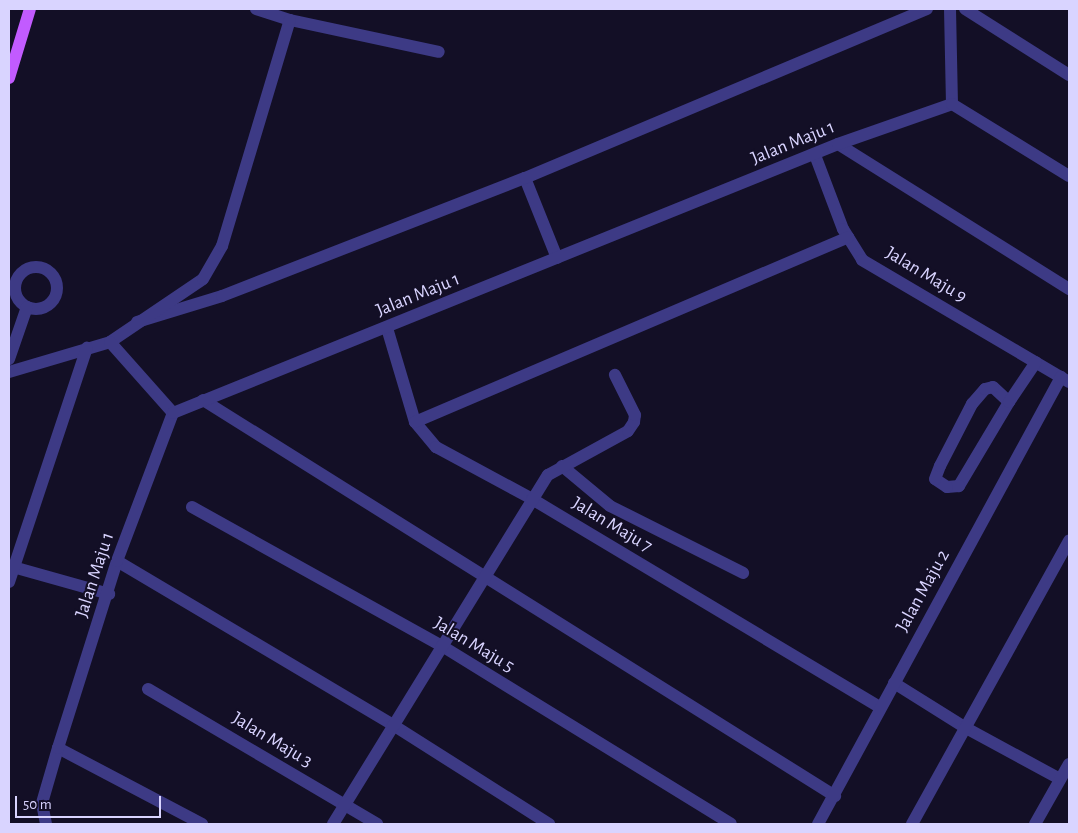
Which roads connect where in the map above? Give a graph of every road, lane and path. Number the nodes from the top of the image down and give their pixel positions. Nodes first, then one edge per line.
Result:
1 (30, 9) edge
2 (256, 9) edge
3 (927, 9) edge
4 (950, 9) edge
5 (965, 9) edge
6 (290, 20) junction
7 (439, 52) dead end
8 (1069, 75) edge
9 (9, 78) edge
10 (952, 104) junction
11 (838, 144) junction
12 (815, 155) junction
13 (1069, 176) edge
14 (526, 178) junction
15 (848, 238) junction
16 (557, 258) junction
17 (1069, 289) edge
18 (27, 307) dead end
19 (137, 322) junction
20 (387, 328) junction
21 (110, 342) junction
22 (87, 348) junction
23 (9, 358) edge
24 (1036, 362) junction
25 (9, 372) edge
26 (615, 375) dead end
27 (1065, 380) edge
28 (203, 400) junction
29 (1009, 402) junction
30 (172, 413) junction
31 (415, 422) junction
32 (562, 466) junction
33 (532, 499) junction
34 (192, 507) dead end
35 (1069, 541) edge
36 (118, 561) junction
37 (12, 568) junction
38 (742, 573) dead end
39 (485, 575) junction
40 (9, 582) edge
41 (109, 594) junction
42 (442, 646) junction
43 (894, 683) junction
44 (148, 689) dead end
45 (880, 707) junction
46 (394, 725) junction
47 (966, 728) junction
48 (58, 748) junction
49 (1069, 764) edge
50 (1060, 779) junction
51 (835, 796) junction
52 (345, 805) junction
53 (46, 824) edge
54 (202, 824) edge
55 (333, 824) edge
56 (377, 824) edge
57 (549, 824) edge
58 (730, 824) edge
59 (818, 824) edge
60 (912, 824) edge
61 (1035, 824) edge

1 - 9 main road
2 - 6 street
3 - 14 street
4 - 10 street
5 - 8 street
6 - 7 street
6 - 19 street
10 - 11 street, Jalan Maju 1
10 - 13 street
11 - 12 street, Jalan Maju 1
11 - 17 street
12 - 15 street, Jalan Maju 9
12 - 16 street, Jalan Maju 1
14 - 16 street
14 - 19 street
15 - 24 street, Jalan Maju 9
15 - 31 street
16 - 20 street, Jalan Maju 1
18 - 23 street
19 - 21 street
20 - 28 street, Jalan Maju 1
20 - 31 street, Jalan Maju 7
21 - 22 street
21 - 30 street
22 - 25 street
22 - 37 street
24 - 27 street, Jalan Maju 9
24 - 29 street
26 - 32 street
27 - 43 street, Jalan Maju 2
28 - 30 street, Jalan Maju 1
28 - 39 street
29 - 29 street
30 - 36 street, Jalan Maju 1
31 - 33 street, Jalan Maju 7
32 - 33 street
32 - 38 street
33 - 39 street
33 - 45 street, Jalan Maju 7
34 - 42 street, Jalan Maju 5
35 - 47 street
36 - 41 street, Jalan Maju 1
36 - 46 street
37 - 40 street
37 - 41 street
39 - 42 street
39 - 51 street
41 - 48 street, Jalan Maju 1
42 - 46 street
42 - 58 street, Jalan Maju 5
43 - 45 street, Jalan Maju 2
43 - 47 street
44 - 52 street, Jalan Maju 3
45 - 51 street, Jalan Maju 2
46 - 52 street
46 - 57 street
47 - 50 street
47 - 60 street
48 - 53 street, Jalan Maju 1
48 - 54 street
49 - 50 street
50 - 61 street
51 - 59 street, Jalan Maju 2
52 - 55 street
52 - 56 street, Jalan Maju 3

